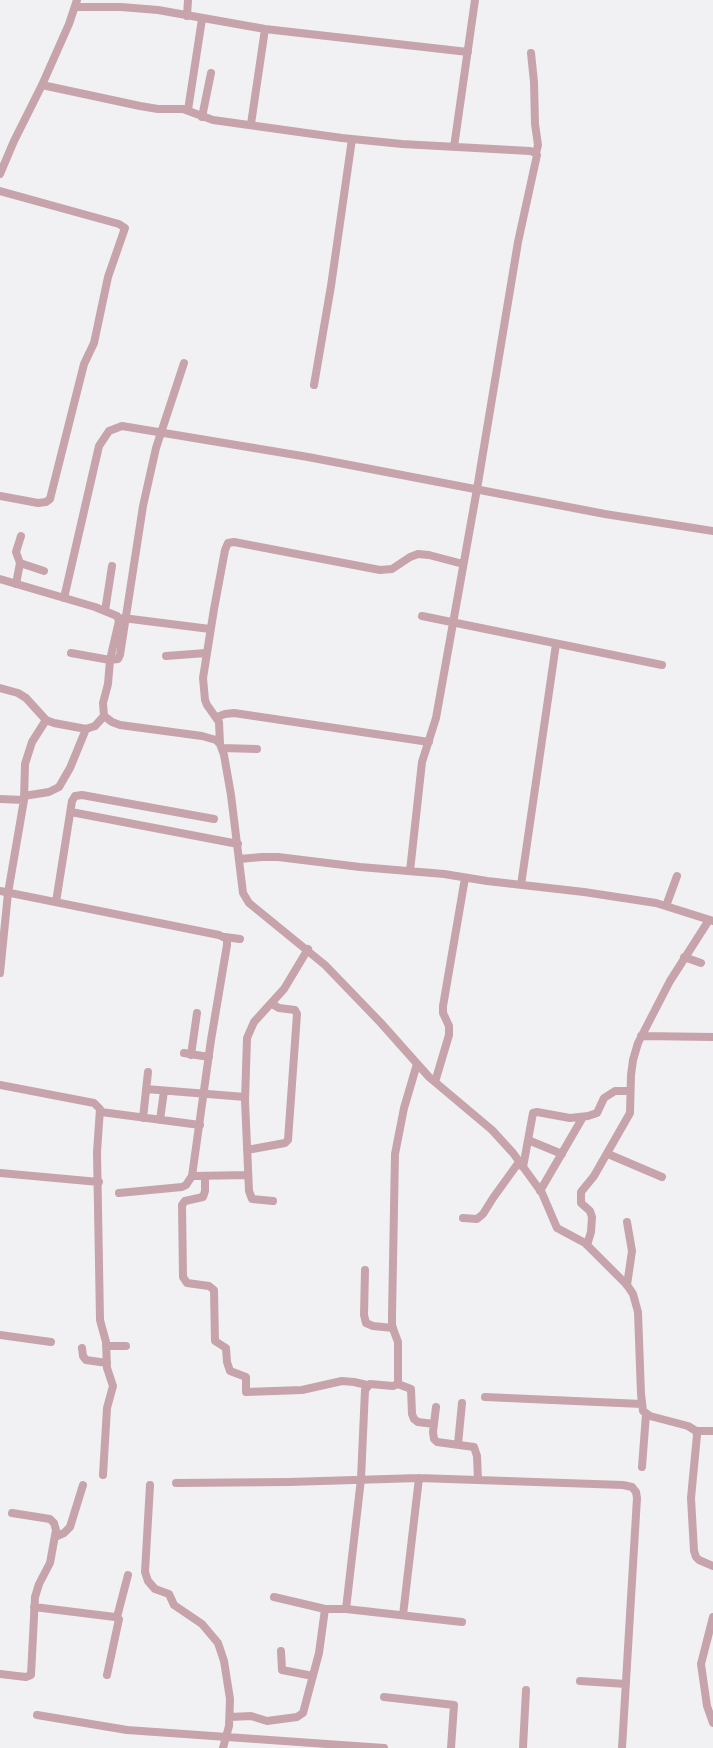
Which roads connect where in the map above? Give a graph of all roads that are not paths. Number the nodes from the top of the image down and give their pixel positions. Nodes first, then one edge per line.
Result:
1 (188, 0) edge
2 (475, 0) edge
3 (76, 4) edge
4 (188, 16) junction
5 (202, 18) junction
6 (265, 29) junction
7 (468, 52) junction
8 (531, 53) dead end
9 (212, 73) dead end
10 (42, 85) junction
11 (188, 110) junction
12 (202, 117) junction
13 (251, 124) junction
14 (352, 139) junction
15 (454, 147) junction
16 (536, 153) junction
17 (0, 174) edge
18 (0, 191) edge
19 (184, 362) dead end
20 (314, 385) dead end
21 (161, 433) junction
22 (477, 489) junction
23 (0, 496) edge
24 (713, 531) edge
25 (21, 536) dead end
26 (20, 563) junction
27 (463, 564) junction
28 (112, 566) dead end
29 (44, 571) dead end
30 (0, 579) edge
31 (16, 584) junction
32 (64, 598) junction
33 (105, 611) junction
34 (422, 616) dead end
35 (123, 618) junction
36 (453, 622) junction
37 (210, 629) junction
38 (556, 644) junction
39 (71, 653) dead end
40 (206, 653) junction
41 (166, 656) dead end
42 (110, 660) junction
43 (662, 665) dead end
44 (0, 688) edge
45 (104, 716) junction
46 (217, 717) junction
47 (46, 720) junction
48 (86, 729) junction
49 (429, 742) junction
50 (221, 746) junction
51 (257, 749) dead end
52 (24, 798) junction
53 (0, 799) edge
54 (71, 812) junction
55 (214, 819) dead end
56 (238, 844) junction
57 (239, 859) junction
58 (410, 871) junction
59 (677, 876) dead end
60 (466, 878) junction
61 (521, 885) junction
62 (4, 892) edge
63 (56, 902) junction
64 (666, 906) junction
65 (711, 920) edge
66 (225, 937) junction
67 (240, 939) dead end
68 (308, 950) junction
69 (684, 957) junction
70 (701, 963) dead end
71 (0, 973) edge
72 (272, 1004) junction
73 (197, 1013) dead end
74 (641, 1036) junction
75 (713, 1037) edge
76 (209, 1057) junction
77 (417, 1064) junction
78 (148, 1072) dead end
79 (435, 1082) junction
80 (0, 1085) edge
81 (146, 1089) junction
82 (164, 1091) junction
83 (630, 1091) junction
84 (204, 1094) junction
85 (245, 1096) junction
86 (101, 1112) junction
87 (583, 1117) junction
88 (143, 1118) junction
89 (160, 1120) junction
90 (200, 1125) junction
91 (528, 1140) junction
92 (247, 1150) junction
93 (562, 1154) junction
94 (608, 1154) junction
95 (521, 1164) junction
96 (0, 1173) edge
97 (192, 1176) junction
98 (205, 1176) junction
99 (248, 1176) junction
100 (662, 1177) dead end
101 (99, 1182) junction
102 (540, 1191) junction
103 (119, 1193) dead end
104 (272, 1201) dead end
105 (462, 1218) dead end
106 (627, 1222) dead end
107 (587, 1245) junction
108 (365, 1270) dead end
109 (627, 1285) junction
110 (393, 1328) junction
111 (0, 1335) edge
112 (51, 1342) dead end
113 (107, 1346) junction
114 (126, 1346) dead end
115 (82, 1348) dead end
116 (107, 1363) junction
117 (398, 1384) junction
118 (367, 1386) junction
119 (485, 1397) dead end
120 (462, 1403) dead end
121 (642, 1404) junction
122 (436, 1407) dead end
123 (646, 1414) junction
124 (434, 1424) junction
125 (696, 1431) junction
126 (713, 1431) edge
127 (458, 1444) junction
128 (642, 1467) dead end
129 (103, 1475) dead end
130 (420, 1478) junction
131 (361, 1479) junction
132 (478, 1480) junction
133 (176, 1483) dead end
134 (83, 1485) dead end
135 (150, 1485) dead end
136 (12, 1513) dead end
137 (55, 1537) junction
138 (713, 1566) edge
139 (128, 1575) dead end
140 (274, 1597) dead end
141 (34, 1607) junction
142 (325, 1609) junction
143 (346, 1609) junction
144 (403, 1615) junction
145 (117, 1617) junction
146 (713, 1620) edge
147 (462, 1622) dead end
148 (281, 1651) dead end
149 (0, 1674) edge
150 (107, 1675) dead end
151 (313, 1676) junction
152 (580, 1681) dead end
153 (626, 1684) junction
154 (526, 1690) dead end
155 (384, 1697) dead end
156 (37, 1715) dead end
157 (230, 1717) junction
158 (713, 1723) edge
159 (227, 1738) junction
160 (264, 1744) edge
161 (319, 1746) edge
162 (223, 1748) edge
163 (384, 1748) edge
164 (451, 1748) edge
165 (523, 1748) edge
166 (622, 1748) edge

1 - 4 street
2 - 7 street
3 - 4 street
3 - 10 street
4 - 5 street
5 - 6 street
5 - 11 street
6 - 7 street
6 - 13 street
7 - 15 street
8 - 16 street
9 - 12 street
10 - 11 street
10 - 17 street
11 - 12 street
12 - 13 street
13 - 14 street
14 - 15 street
14 - 20 street
15 - 16 street
16 - 22 street
18 - 23 street
19 - 21 street
21 - 22 street
21 - 32 street
21 - 35 street
22 - 24 street
22 - 27 street
25 - 26 street
26 - 29 street
26 - 31 street
27 - 36 street
27 - 37 street
28 - 33 street
30 - 31 street
31 - 32 street
32 - 33 street
33 - 35 street
34 - 36 street
35 - 37 street
35 - 42 street
36 - 38 street
36 - 49 street
37 - 40 street
38 - 43 street
38 - 61 street
39 - 42 street
40 - 41 street
40 - 46 street
42 - 45 street
44 - 47 street
45 - 48 street
45 - 50 street
46 - 49 street
46 - 50 street
47 - 48 street
47 - 52 street
48 - 52 street
49 - 58 street
50 - 51 street
50 - 56 street
52 - 53 street
52 - 62 street
54 - 55 street
54 - 56 street
54 - 63 street
56 - 57 street
57 - 58 street
57 - 68 street
58 - 60 street
59 - 64 street
60 - 61 street
60 - 79 street
61 - 64 street
62 - 63 street
62 - 71 street
63 - 66 street
64 - 65 street
65 - 69 street
66 - 67 street
66 - 76 street
68 - 72 street
68 - 77 street
69 - 70 street
69 - 74 street
72 - 85 street
72 - 92 street
73 - 76 street
74 - 75 street
74 - 83 street
76 - 84 street
77 - 79 street
77 - 110 street
78 - 81 street
79 - 95 street
80 - 86 street
81 - 82 street
81 - 88 street
82 - 84 street
82 - 89 street
83 - 87 street
83 - 94 street
84 - 85 street
84 - 90 street
85 - 92 street
86 - 88 street
86 - 101 street
87 - 91 street
87 - 93 street
88 - 89 street
89 - 90 street
90 - 97 street
91 - 93 street
91 - 95 street
92 - 99 street
93 - 102 street
94 - 100 street
94 - 107 street
95 - 102 street
95 - 105 street
96 - 101 street
97 - 98 street
97 - 103 street
98 - 99 street
98 - 118 street
99 - 104 street
101 - 113 street
102 - 107 street
106 - 109 street
107 - 109 street
108 - 110 street
109 - 121 street
110 - 117 street
111 - 112 street
113 - 114 street
113 - 116 street
115 - 116 street
116 - 129 street
117 - 118 street
117 - 124 street
118 - 131 street
119 - 121 street
120 - 127 street
121 - 123 street
122 - 124 street
123 - 125 street
123 - 128 street
124 - 127 street
125 - 126 street
125 - 138 street
127 - 132 street
130 - 131 street
130 - 132 street
130 - 144 street
131 - 133 street
131 - 143 street
132 - 153 street
134 - 137 street
135 - 157 street
136 - 137 street
137 - 141 street
139 - 145 street
140 - 142 street
141 - 145 street
141 - 149 street
142 - 143 street
142 - 151 street
143 - 144 street
144 - 147 street
145 - 150 street
146 - 158 street
148 - 151 street
151 - 157 street
152 - 153 street
153 - 166 street
154 - 165 street
155 - 164 street
156 - 159 street
157 - 159 street
159 - 160 street
159 - 162 street
160 - 161 street
161 - 163 street

